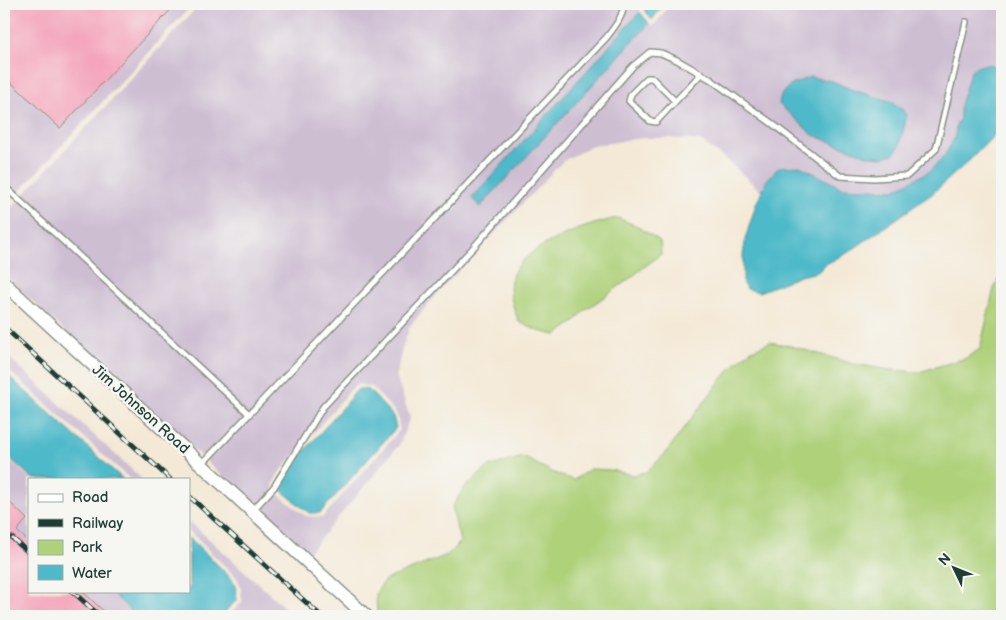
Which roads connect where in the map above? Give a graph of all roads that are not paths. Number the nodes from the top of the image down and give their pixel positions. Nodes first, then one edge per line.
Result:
1 (624, 4) edge
2 (966, 22) dead end
3 (701, 74) junction
4 (675, 101) junction
5 (4, 186) edge
6 (4, 283) edge
7 (249, 414) junction
8 (201, 465) junction
9 (252, 511) junction
10 (366, 616) edge

1 - 7 lane
2 - 3 lane
3 - 4 lane
3 - 9 lane
4 - 4 lane
5 - 7 lane
6 - 8 street, Jim Johnson Road
7 - 8 lane
8 - 9 street, Jim Johnson Road
9 - 10 street, Jim Johnson Road

